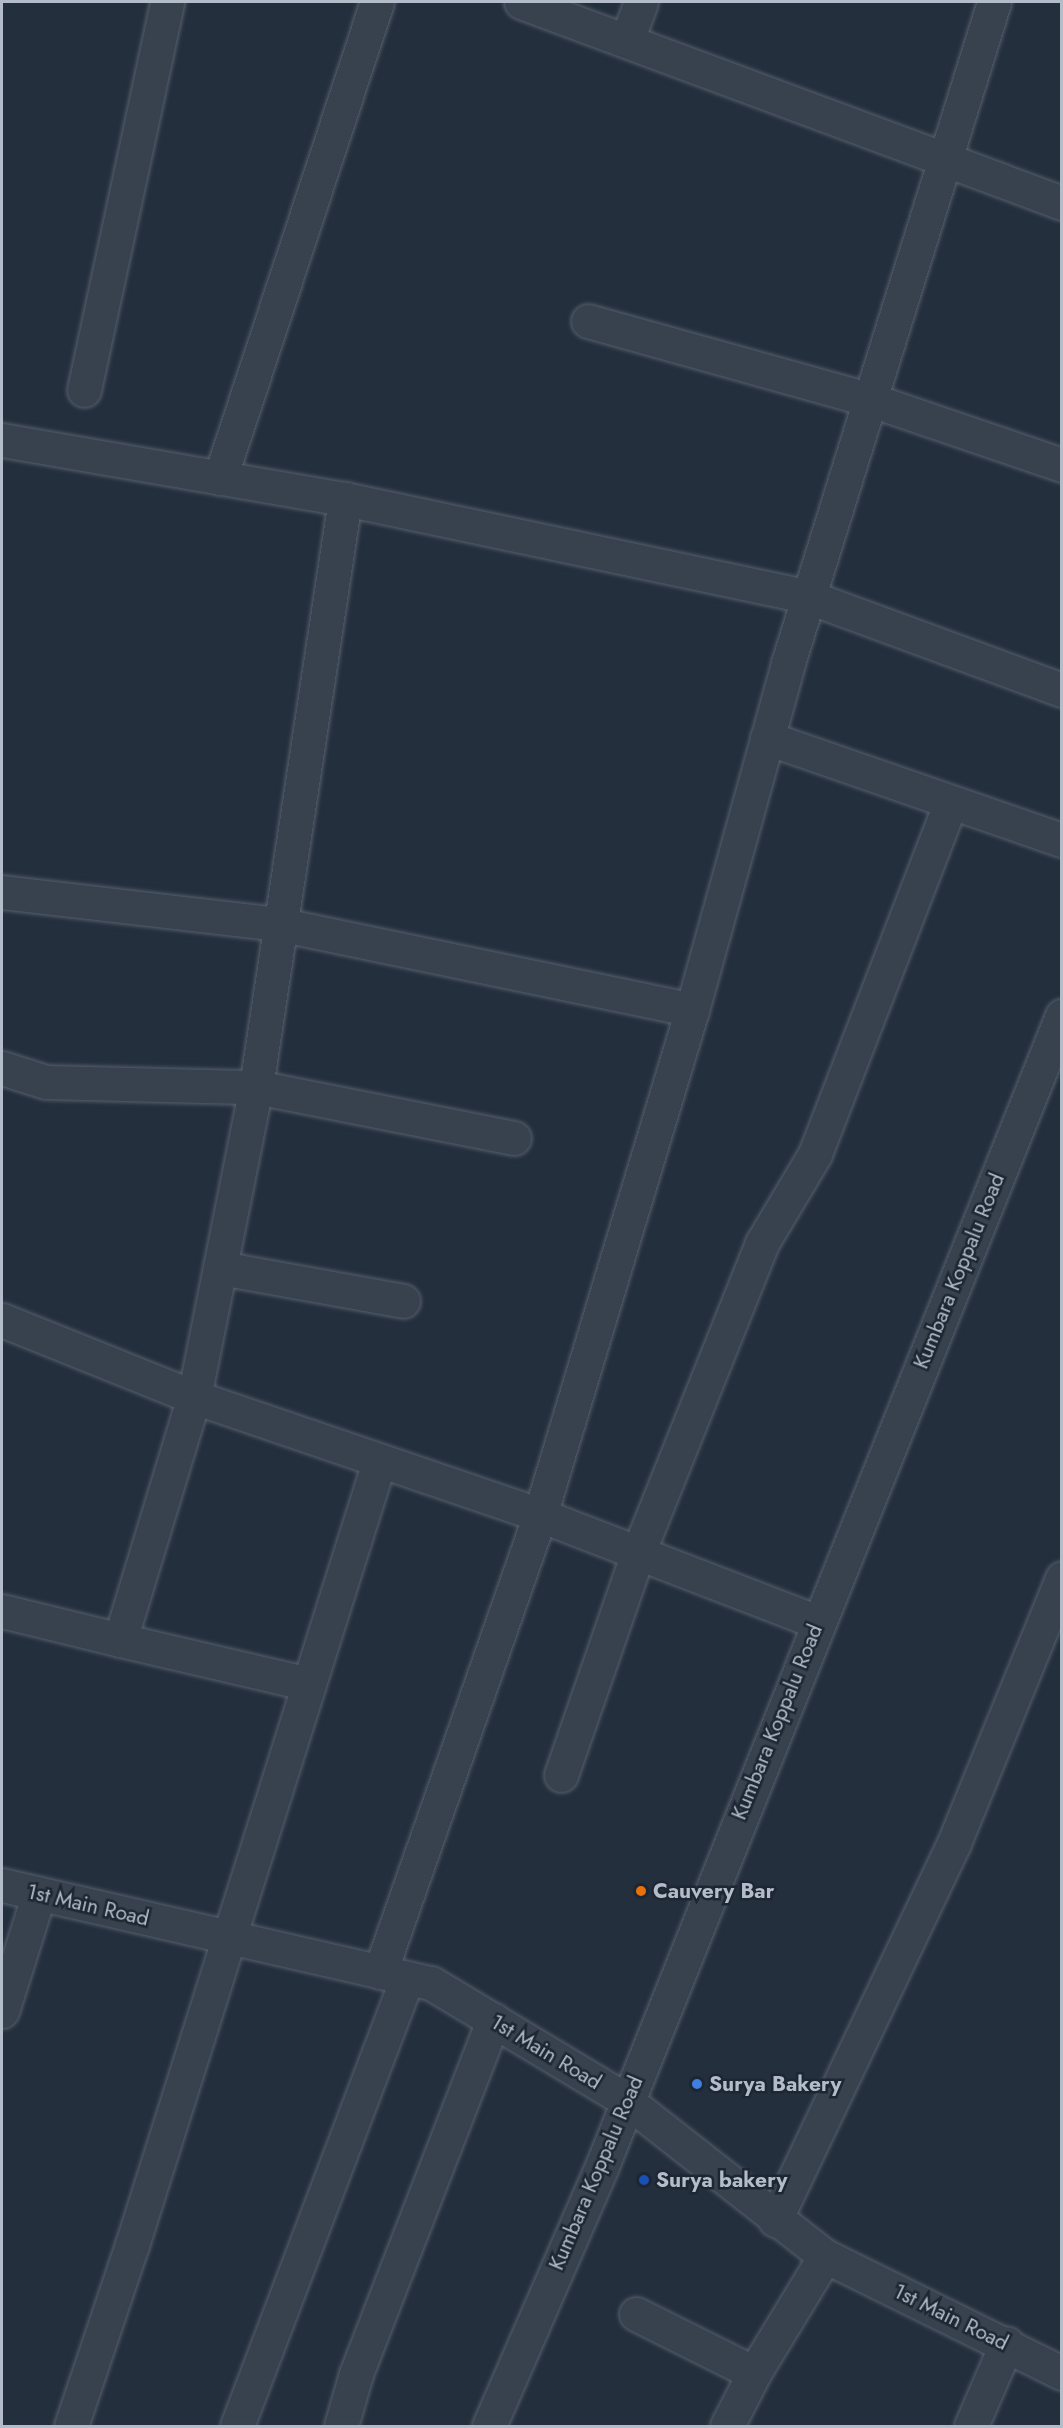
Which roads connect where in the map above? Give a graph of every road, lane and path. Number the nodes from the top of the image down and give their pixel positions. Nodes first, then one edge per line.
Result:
1 (167, 2) edge
2 (377, 2) edge
3 (521, 2) edge
4 (641, 2) edge
5 (994, 2) edge
6 (627, 40) junction
7 (948, 158) junction
8 (1062, 203) edge
9 (588, 321) dead end
10 (84, 390) dead end
11 (872, 400) junction
12 (2, 440) edge
13 (1062, 465) edge
14 (220, 478) junction
15 (345, 499) junction
16 (809, 597) junction
17 (1062, 690) edge
18 (767, 738) junction
19 (951, 802) junction
20 (1062, 840) edge
21 (2, 892) edge
22 (278, 924) junction
23 (693, 1010) junction
24 (1062, 1016) edge
25 (2, 1068) edge
26 (256, 1087) junction
27 (514, 1138) dead end
28 (220, 1268) junction
29 (403, 1301) dead end
30 (2, 1320) edge
31 (194, 1397) junction
32 (379, 1462) junction
33 (540, 1515) junction
34 (638, 1553) junction
35 (1062, 1578) edge
36 (2, 1611) edge
37 (818, 1622) junction
38 (120, 1640) junction
39 (309, 1684) junction
40 (561, 1774) dead end
41 (2, 1885) edge
42 (39, 1894) junction
43 (229, 1937) junction
44 (394, 1975) junction
45 (2, 2012) edge
46 (493, 2020) junction
47 (627, 2101) junction
48 (775, 2220) junction
49 (825, 2256) junction
50 (636, 2314) dead end
51 (1007, 2343) junction
52 (754, 2373) junction
53 (1062, 2373) edge
54 (71, 2427) edge
55 (237, 2427) edge
56 (341, 2427) edge
57 (489, 2427) edge
58 (727, 2427) edge
59 (971, 2427) edge

1 - 10 street
2 - 14 street
3 - 6 street
4 - 6 street
5 - 7 street
6 - 7 street
7 - 8 street
7 - 11 street
9 - 11 street
11 - 13 street
11 - 16 street
12 - 14 street
14 - 15 street
15 - 16 street
15 - 22 street
16 - 17 street
16 - 18 street
18 - 19 street
18 - 23 street
19 - 20 street
19 - 34 street
21 - 22 street
22 - 23 street
22 - 26 street
23 - 33 street
24 - 37 street, Kumbara Koppalu Road
25 - 26 street
26 - 27 street
26 - 28 street
28 - 29 street
28 - 31 street
30 - 31 street
31 - 32 street
31 - 38 street
32 - 33 street
32 - 39 street
33 - 34 street
33 - 44 street
34 - 37 street
34 - 40 street
35 - 48 street
36 - 38 street
37 - 47 street, Kumbara Koppalu Road
38 - 39 street
39 - 43 street
41 - 42 street, 1st Main Road
42 - 43 street, 1st Main Road
42 - 45 street
43 - 44 street, 1st Main Road
43 - 54 street
44 - 46 street, 1st Main Road
44 - 55 street
46 - 47 street, 1st Main Road
46 - 56 street
47 - 48 street, 1st Main Road
47 - 57 street, Kumbara Koppalu Road
48 - 49 street, 1st Main Road
49 - 51 street, 1st Main Road
49 - 52 street
50 - 52 street
51 - 53 street, 1st Main Road
51 - 59 street
52 - 58 street

